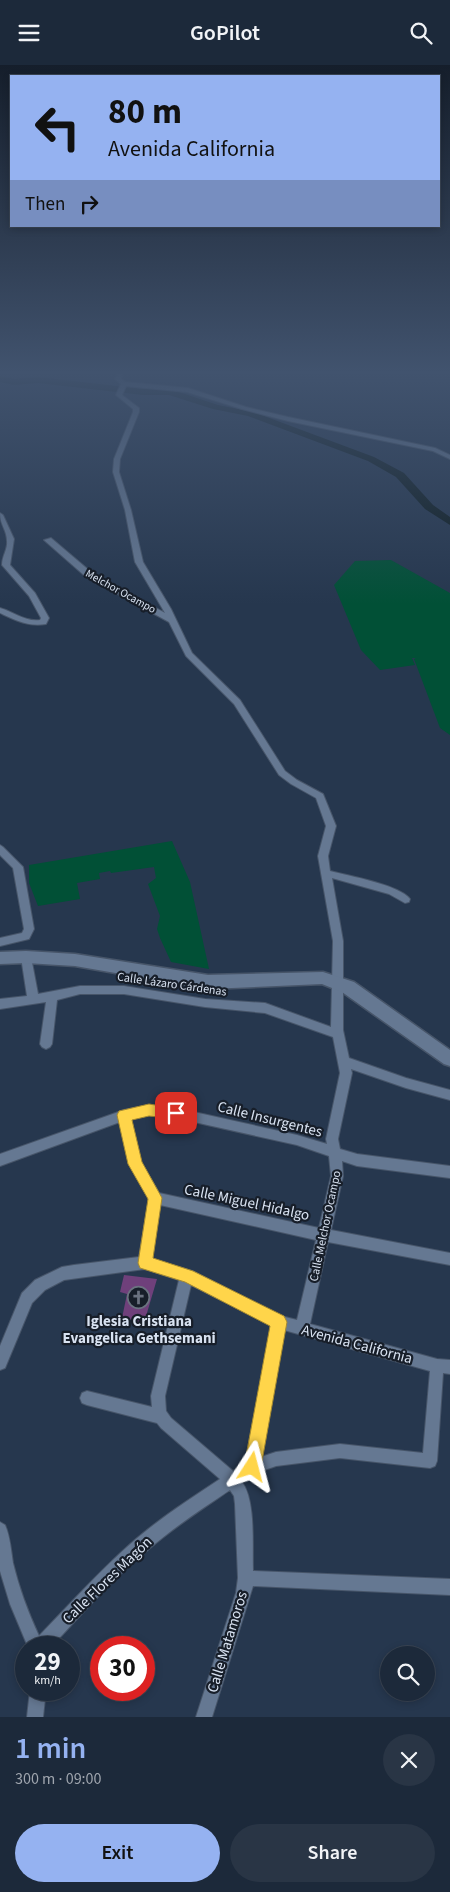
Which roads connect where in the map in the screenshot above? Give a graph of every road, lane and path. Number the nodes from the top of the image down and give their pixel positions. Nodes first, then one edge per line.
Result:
1 (120, 449) edge
2 (431, 449) edge
3 (450, 457) edge
4 (0, 515) edge
5 (48, 540) dead end
6 (0, 610) edge
7 (172, 620) junction
8 (0, 849) edge
9 (326, 873) junction
10 (404, 899) dead end
11 (0, 942) edge
12 (26, 957) junction
13 (0, 958) edge
14 (338, 982) junction
15 (52, 997) junction
16 (33, 999) junction
17 (0, 1004) edge
18 (337, 1035) junction
19 (46, 1044) dead end
20 (447, 1055) edge
21 (345, 1061) junction
22 (450, 1095) edge
23 (124, 1115) junction
24 (334, 1153) junction
25 (0, 1160) edge
26 (450, 1172) edge
27 (155, 1198) junction
28 (323, 1235) junction
29 (450, 1259) edge
30 (145, 1263) junction
31 (187, 1276) junction
32 (279, 1322) junction
33 (302, 1329) junction
34 (0, 1363) edge
35 (443, 1366) edge
36 (87, 1398) dead end
37 (161, 1417) junction
38 (252, 1467) junction
39 (232, 1481) junction
40 (0, 1530) edge
41 (246, 1578) junction
42 (450, 1587) edge
43 (31, 1636) edge
44 (50, 1636) edge
45 (37, 1701) edge
46 (35, 1717) edge
47 (204, 1717) edge

1 - 7 street, Calle Melchor Ocampo
2 - 3 street
4 - 6 street
5 - 7 street, Melchor Ocampo
7 - 9 street, Calle Melchor Ocampo
8 - 11 street
9 - 10 street
9 - 14 street, Calle Melchor Ocampo
12 - 13 main road
12 - 14 main road
12 - 16 street
14 - 18 street, Calle Melchor Ocampo
14 - 20 main road
15 - 16 street, Calle Lázaro Cárdenas
15 - 18 street, Calle Lázaro Cárdenas
15 - 19 street
16 - 17 street, Calle Lázaro Cárdenas
18 - 21 street, Calle Melchor Ocampo
21 - 22 street
21 - 24 street, Calle Melchor Ocampo
23 - 24 street, Calle Insurgentes
23 - 25 street, Calle Insurgentes
23 - 27 street
24 - 26 street, Calle Insurgentes
24 - 28 street, Calle Melchor Ocampo
27 - 28 street, Calle Miguel Hidalgo
27 - 30 street
28 - 29 street, Calle Miguel Hidalgo
28 - 33 street, Calle Melchor Ocampo
30 - 31 street, Avenida California
30 - 34 street, Avenida California
31 - 32 street, Avenida California
31 - 37 street
32 - 33 street, Avenida California
32 - 38 street
33 - 35 street, Avenida California
35 - 38 street, Calle Flores Magón
36 - 37 street
37 - 39 street, Calle Matamoros
38 - 39 street, Calle Flores Magón
39 - 41 street, Calle Matamoros
39 - 44 street, Calle Flores Magón
40 - 43 street
41 - 42 street
41 - 47 street, Calle Matamoros
45 - 46 street

